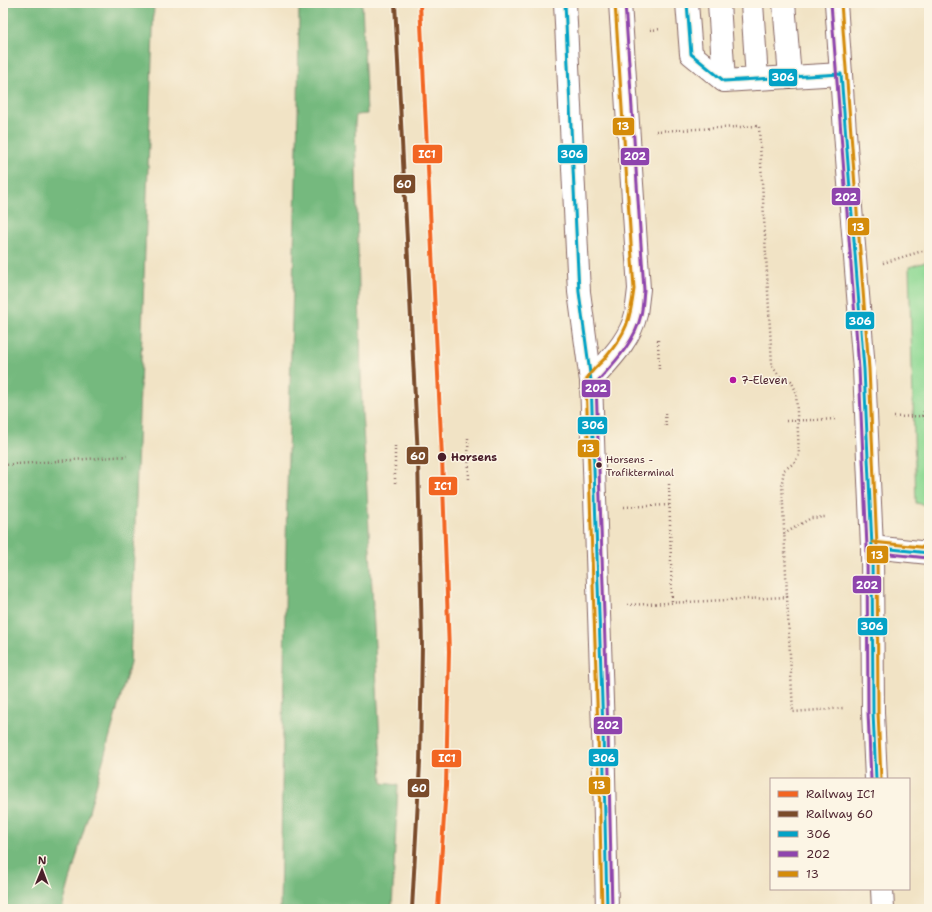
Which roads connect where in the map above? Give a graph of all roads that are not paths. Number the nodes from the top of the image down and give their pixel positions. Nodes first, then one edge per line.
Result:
1 (565, 3) edge
2 (620, 3) edge
3 (687, 3) edge
4 (719, 3) edge
5 (752, 3) edge
6 (784, 3) edge
7 (836, 3) edge
8 (841, 74) junction
9 (790, 77) junction
10 (757, 79) junction
11 (724, 81) junction
12 (591, 382) junction
13 (872, 546) junction
14 (929, 553) edge
15 (876, 778) edge
16 (882, 890) edge
17 (607, 909) edge
18 (883, 909) edge

1 - 12 street
2 - 12 street
3 - 11 street
4 - 11 street
5 - 10 street
6 - 9 street
7 - 8 street
8 - 9 street
8 - 13 street
9 - 10 street
10 - 11 street
12 - 17 street
13 - 14 street
13 - 15 street
16 - 18 street

